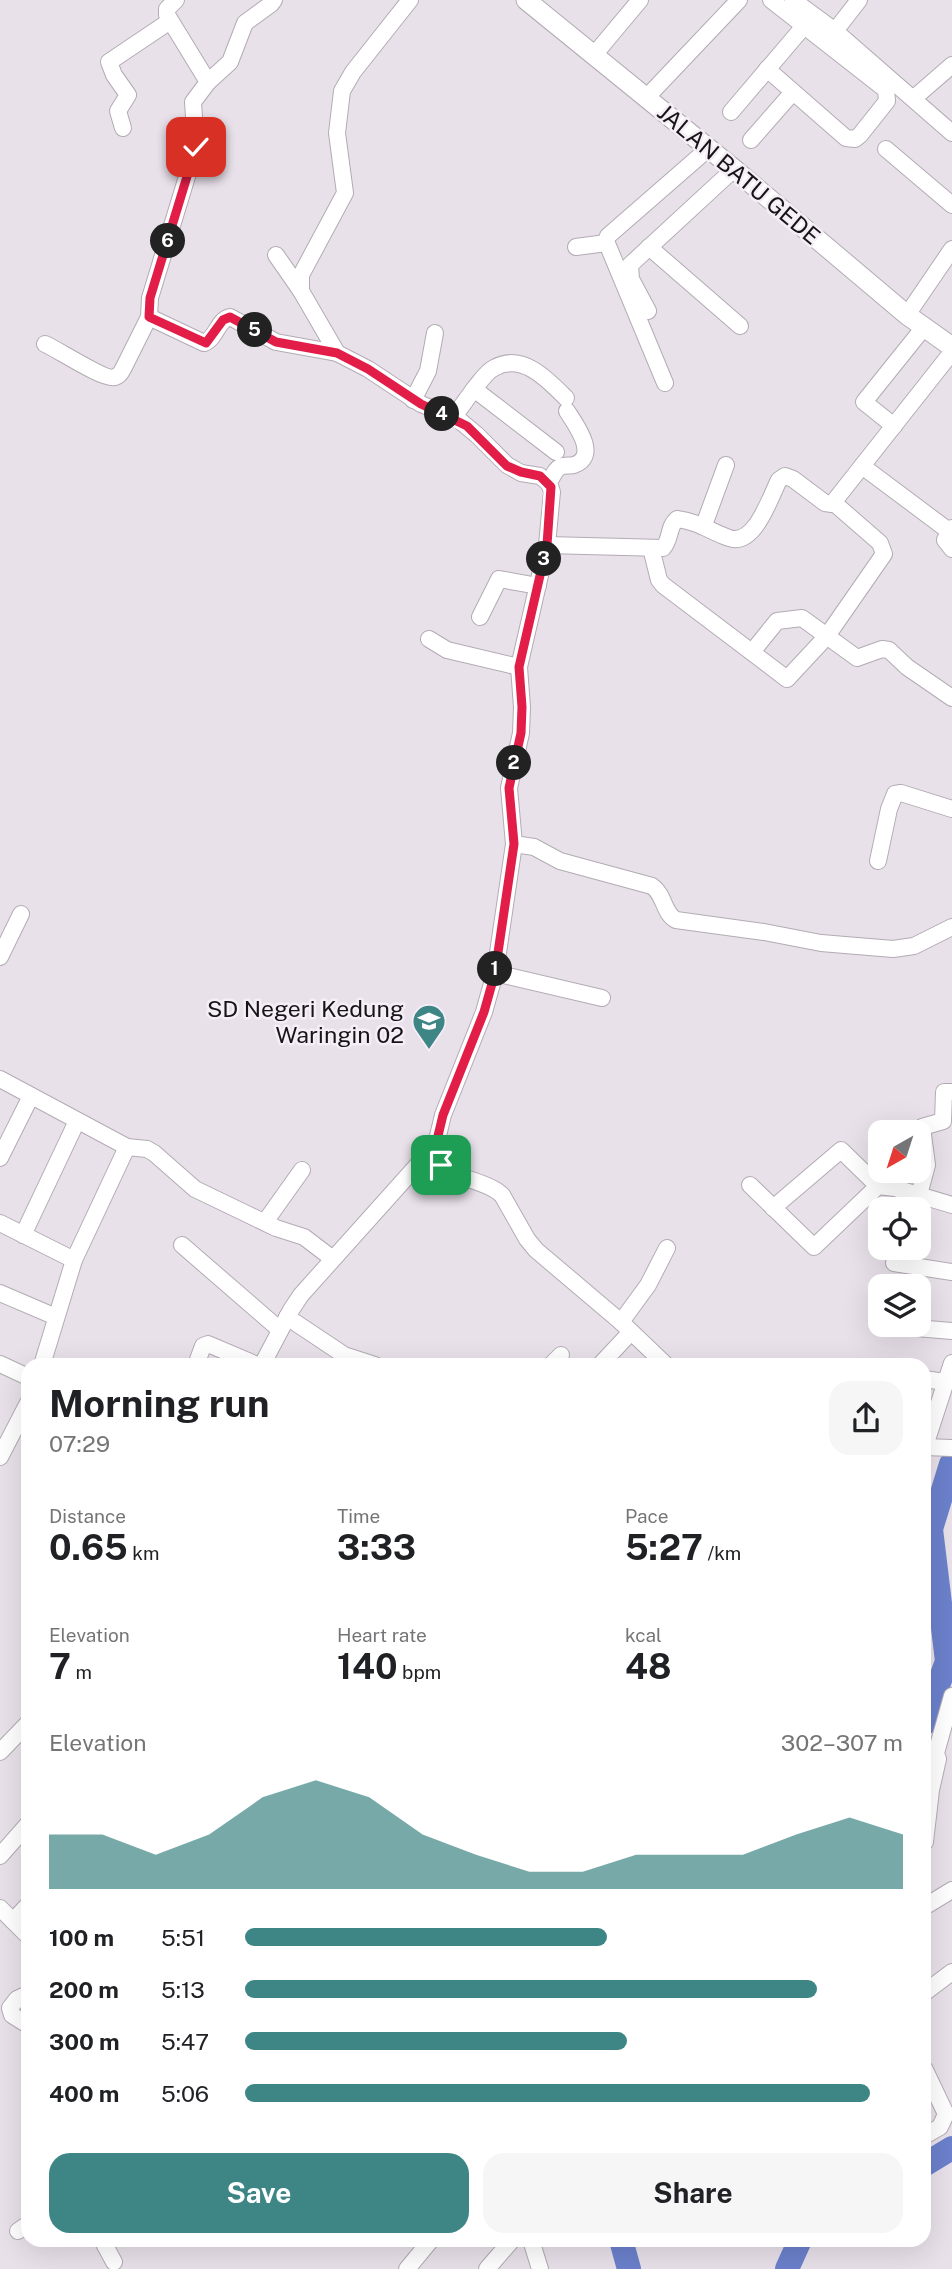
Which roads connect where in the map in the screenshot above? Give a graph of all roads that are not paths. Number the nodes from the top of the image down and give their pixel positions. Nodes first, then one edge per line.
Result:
1 (176, 0) edge
2 (274, 0) edge
3 (410, 0) edge
4 (526, 0) edge
5 (640, 0) edge
6 (739, 0) edge
7 (771, 0) edge
8 (793, 0) edge
9 (859, 0) edge
10 (170, 21) junction
11 (805, 25) junction
12 (835, 31) junction
13 (594, 55) junction
14 (952, 65) edge
15 (766, 69) junction
16 (208, 82) junction
17 (793, 92) junction
18 (647, 97) junction
19 (914, 98) junction
20 (730, 112) dead end
21 (123, 128) dead end
22 (952, 133) edge
23 (751, 140) dead end
24 (709, 148) junction
25 (886, 149) dead end
26 (734, 169) junction
27 (952, 205) edge
28 (606, 243) junction
29 (576, 247) dead end
30 (649, 247) junction
31 (952, 249) edge
32 (276, 255) dead end
33 (301, 291) junction
34 (648, 311) dead end
35 (907, 315) junction
36 (149, 317) junction
37 (740, 326) dead end
38 (925, 326) junction
39 (435, 333) dead end
40 (45, 344) dead end
41 (952, 350) edge
42 (337, 353) junction
43 (665, 383) dead end
44 (474, 388) junction
45 (413, 400) junction
46 (453, 418) junction
47 (894, 426) junction
48 (556, 452) dead end
49 (726, 465) dead end
50 (862, 466) junction
51 (549, 483) junction
52 (834, 502) junction
53 (704, 525) junction
54 (950, 529) edge
55 (547, 545) junction
56 (651, 548) junction
57 (952, 549) edge
58 (538, 586) junction
59 (480, 617) dead end
60 (827, 636) junction
61 (429, 639) dead end
62 (752, 652) junction
63 (519, 667) junction
64 (952, 698) edge
65 (952, 809) edge
66 (514, 844) junction
67 (878, 861) dead end
68 (21, 914) dead end
69 (952, 927) edge
70 (0, 957) edge
71 (495, 973) junction
72 (603, 998) dead end
73 (0, 1079) edge
74 (952, 1092) edge
75 (31, 1096) junction
76 (77, 1121) junction
77 (437, 1140) junction
78 (127, 1147) junction
79 (0, 1158) edge
80 (302, 1170) dead end
81 (750, 1185) dead end
82 (878, 1186) junction
83 (919, 1195) junction
84 (952, 1205) edge
85 (773, 1208) junction
86 (265, 1222) junction
87 (0, 1223) edge
88 (23, 1235) junction
89 (182, 1245) dead end
90 (667, 1248) dead end
91 (333, 1259) junction
92 (74, 1260) junction
93 (894, 1263) dead end
94 (952, 1272) edge
95 (0, 1293) edge
96 (56, 1317) junction
97 (284, 1323) junction
98 (625, 1328) junction
99 (931, 1329) edge
100 (952, 1331) edge
101 (44, 1358) edge
102 (199, 1358) edge
103 (241, 1358) edge
104 (266, 1358) edge
105 (353, 1358) edge
106 (605, 1358) edge
107 (658, 1358) edge
108 (952, 1363) edge
109 (0, 1364) edge
110 (21, 1374) edge
111 (931, 1380) edge
112 (946, 1382) junction
113 (21, 1416) edge
114 (931, 1430) edge
115 (931, 1444) edge
116 (952, 1448) edge
117 (0, 1457) edge
118 (952, 1696) edge
119 (21, 1729) edge
120 (2, 1747) edge
121 (944, 1754) edge
122 (931, 1790) edge
123 (21, 1832) edge
124 (0, 1856) edge
125 (952, 1890) edge
126 (931, 1904) edge
127 (5, 1915) edge
128 (21, 1930) edge
129 (952, 1972) edge
130 (931, 1988) edge
131 (21, 1997) edge
132 (21, 2021) edge
133 (931, 2083) edge
134 (931, 2132) edge
135 (106, 2247) edge
136 (425, 2247) edge
137 (506, 2247) edge
138 (533, 2247) edge
139 (114, 2262) dead end
140 (407, 2269) edge
141 (487, 2269) edge
142 (540, 2269) edge

1 - 10 street
2 - 16 street
3 - 33 street
4 - 13 street, JALAN BATU GEDE
5 - 13 street
6 - 18 street
7 - 11 street
8 - 12 street
9 - 12 street
10 - 16 street
10 - 21 street
11 - 15 street
11 - 17 street
12 - 19 street
13 - 18 street, JALAN BATU GEDE
14 - 19 street
15 - 17 street
15 - 20 street
16 - 36 street
17 - 23 street
18 - 24 street, JALAN BATU GEDE
19 - 22 street
24 - 26 street, JALAN BATU GEDE
24 - 28 street
25 - 27 street
26 - 30 street
26 - 35 street, JALAN BATU GEDE
28 - 29 street
28 - 43 street
30 - 34 street
30 - 37 street
31 - 35 street
32 - 33 street
33 - 42 street
35 - 38 street, JALAN BATU GEDE
36 - 40 street
36 - 42 street
38 - 41 street, JALAN BATU GEDE
38 - 47 street
39 - 45 street
41 - 47 street
42 - 45 street
44 - 46 street
44 - 48 street
44 - 51 street
45 - 46 street
46 - 51 street
47 - 50 street
49 - 53 street
50 - 52 street
50 - 54 street
51 - 55 street
52 - 53 street
52 - 60 street
53 - 56 street
54 - 57 street
55 - 56 street
55 - 58 street
56 - 62 street
58 - 59 street
58 - 63 street
60 - 62 street
60 - 62 street
60 - 64 street
61 - 63 street
63 - 66 street
65 - 67 street
66 - 69 street
66 - 71 street
68 - 70 street
71 - 72 street
71 - 77 street
73 - 75 street
74 - 83 street
75 - 76 street
75 - 79 street
76 - 78 street
76 - 88 street
77 - 91 street
77 - 98 street
78 - 86 street
78 - 92 street
80 - 86 street
81 - 85 street
82 - 83 street
82 - 85 street
82 - 85 street
83 - 84 street
86 - 91 street
87 - 88 street
88 - 92 street
89 - 97 street
90 - 98 street
91 - 97 street
92 - 96 street
93 - 94 street
95 - 96 street
96 - 101 street
97 - 104 street
97 - 105 street
98 - 106 street
98 - 107 street
99 - 100 street
102 - 103 street
108 - 112 street
109 - 110 street
111 - 112 street
112 - 114 street
113 - 117 street
115 - 116 street
118 - 121 street
119 - 120 street
121 - 122 street
123 - 124 street
125 - 126 street
127 - 128 street
129 - 130 street
131 - 132 street
133 - 134 street
135 - 139 street
136 - 140 street
137 - 141 street
138 - 142 street

